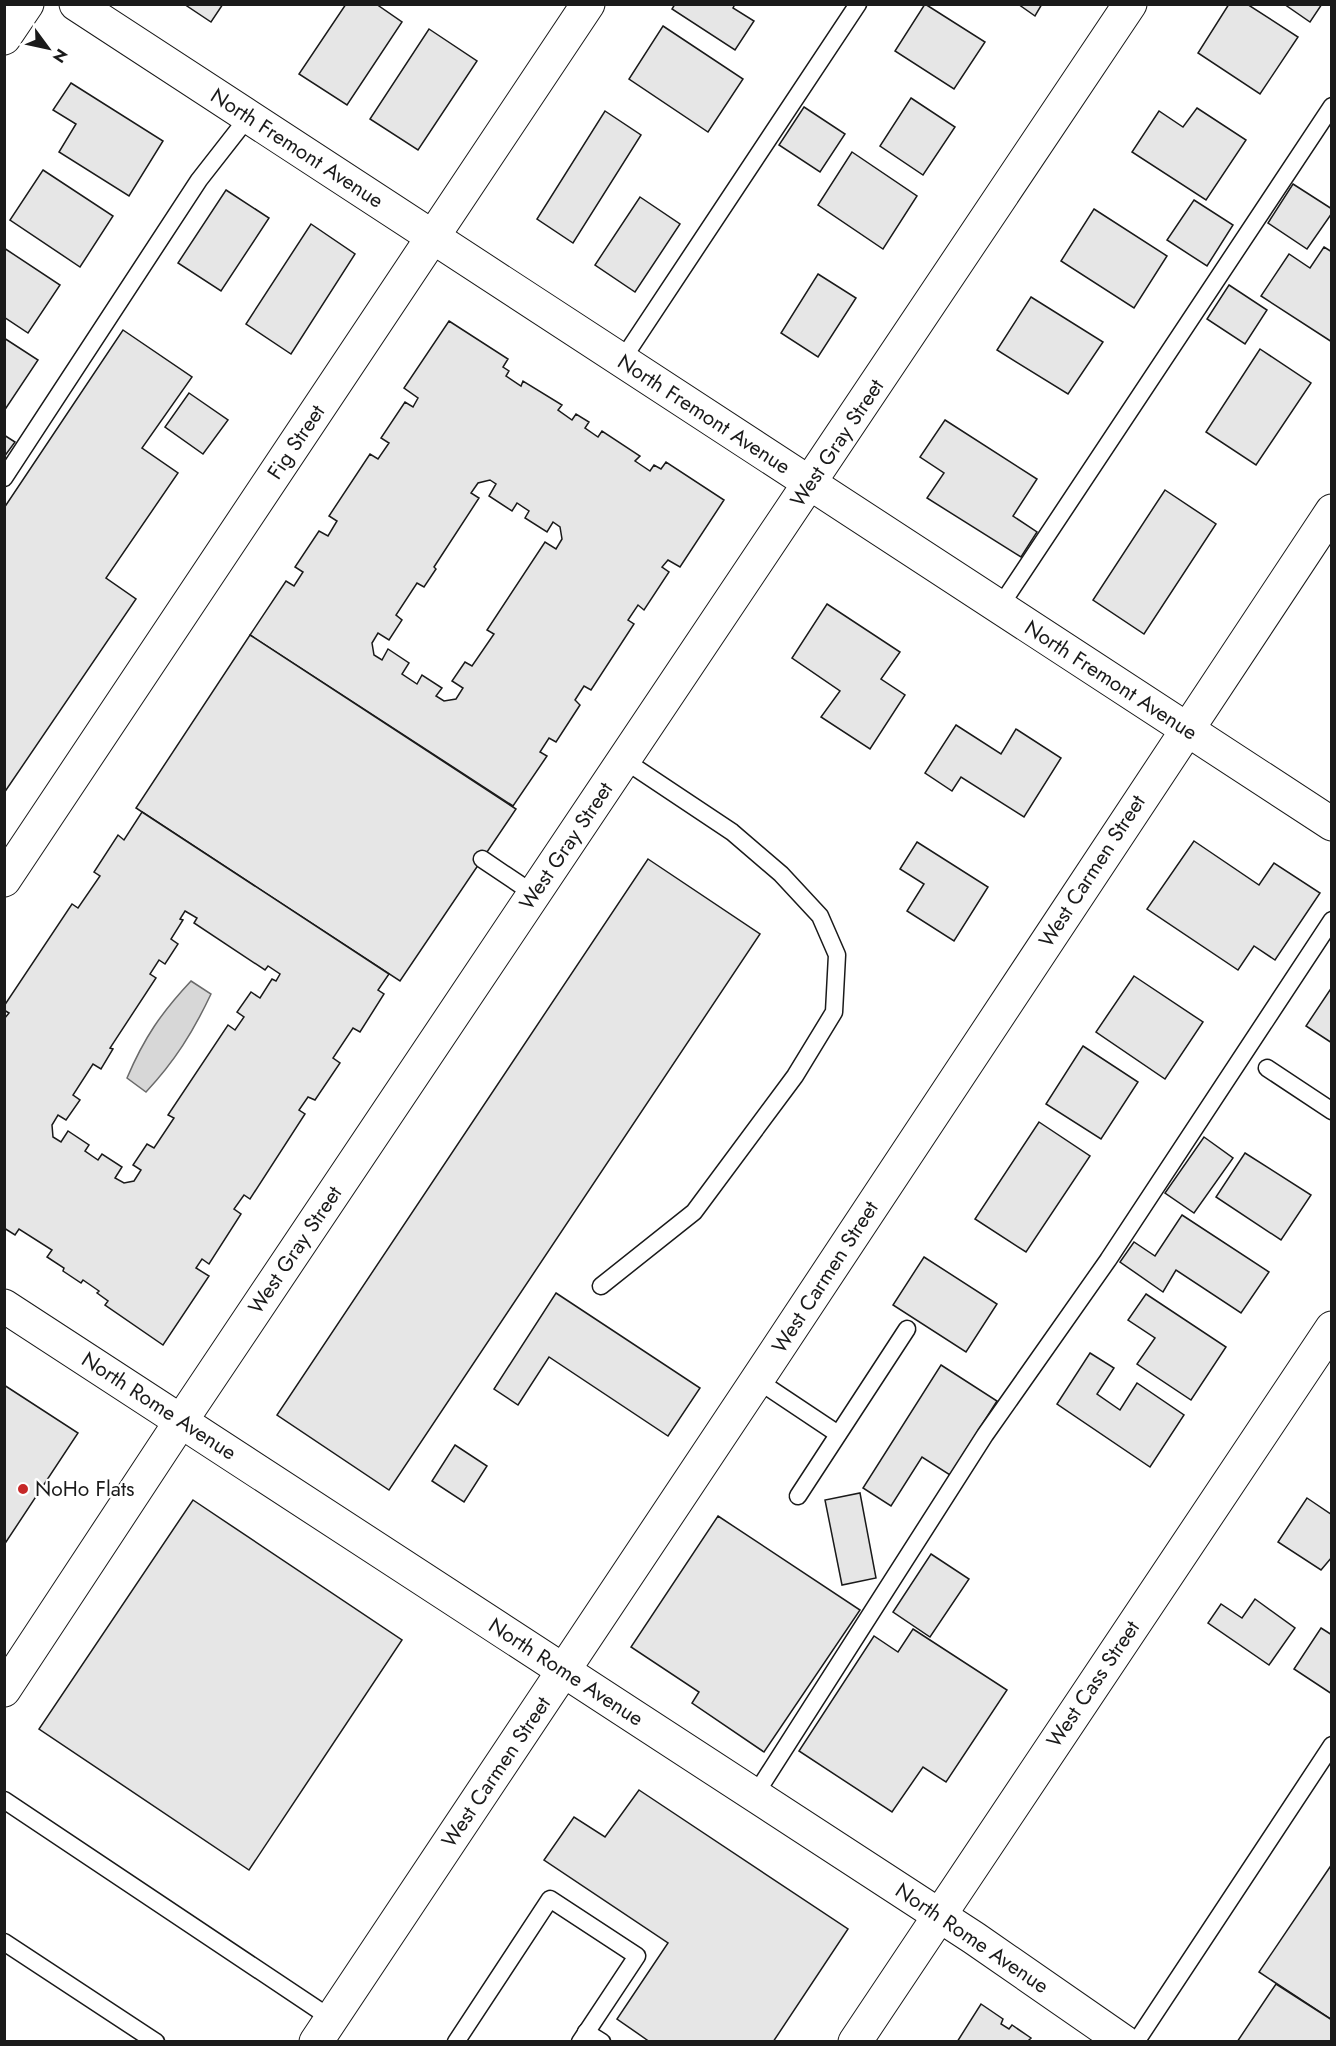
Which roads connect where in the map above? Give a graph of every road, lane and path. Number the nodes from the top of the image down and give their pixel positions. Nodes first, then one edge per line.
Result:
1 (27, 4) edge
2 (76, 4) edge
3 (588, 4) edge
4 (858, 4) edge
5 (1130, 4) edge
6 (4, 38) edge
7 (1332, 106) edge
8 (249, 116) junction
9 (433, 236) junction
10 (622, 360) junction
11 (4, 478) edge
12 (809, 483) junction
13 (1332, 511) edge
14 (999, 608) junction
15 (1186, 729) junction
16 (624, 760) junction
17 (1332, 824) edge
18 (482, 859) dead end
19 (4, 880) edge
20 (534, 894) junction
21 (1332, 920) edge
22 (1267, 1068) dead end
23 (1332, 1111) edge
24 (601, 1286) dead end
25 (4, 1306) edge
26 (1332, 1328) edge
27 (907, 1329) dead end
28 (757, 1380) junction
29 (181, 1421) junction
30 (838, 1434) junction
31 (798, 1496) dead end
32 (564, 1671) junction
33 (4, 1690) edge
34 (1332, 1745) edge
35 (755, 1795) junction
36 (4, 1800) edge
37 (939, 1916) junction
38 (4, 1942) edge
39 (324, 2030) edge
40 (583, 2037) edge
41 (156, 2042) edge
42 (456, 2042) edge
43 (602, 2042) edge
44 (855, 2042) edge
45 (1124, 2042) edge
46 (1136, 2042) edge

1 - 6 street
2 - 8 street, North Fremont Avenue
3 - 9 street, Fig Street
4 - 10 lane
5 - 12 street, West Gray Street
7 - 14 lane
8 - 9 street, North Fremont Avenue
8 - 11 lane
9 - 10 street, North Fremont Avenue
9 - 19 street, Fig Street
10 - 12 street, North Fremont Avenue
12 - 14 street, North Fremont Avenue
12 - 16 street, West Gray Street
13 - 15 street, West Carmen Street
14 - 15 street, North Fremont Avenue
15 - 17 street, North Fremont Avenue
15 - 28 street, West Carmen Street
16 - 20 street, West Gray Street
16 - 24 lane
18 - 20 lane
20 - 29 street, West Gray Street
21 - 35 lane
22 - 23 lane
25 - 29 street, North Rome Avenue
26 - 37 street, West Cass Street
27 - 30 lane
28 - 30 lane
28 - 32 street, West Carmen Street
29 - 32 street, North Rome Avenue
29 - 33 street, West Gray Street
30 - 31 lane
32 - 35 street, North Rome Avenue
32 - 39 street, West Carmen Street
34 - 46 lane
35 - 37 street, North Rome Avenue
36 - 39 lane
37 - 44 street, West Cass Street
37 - 45 street, North Rome Avenue
38 - 41 lane
40 - 42 lane
40 - 43 lane

